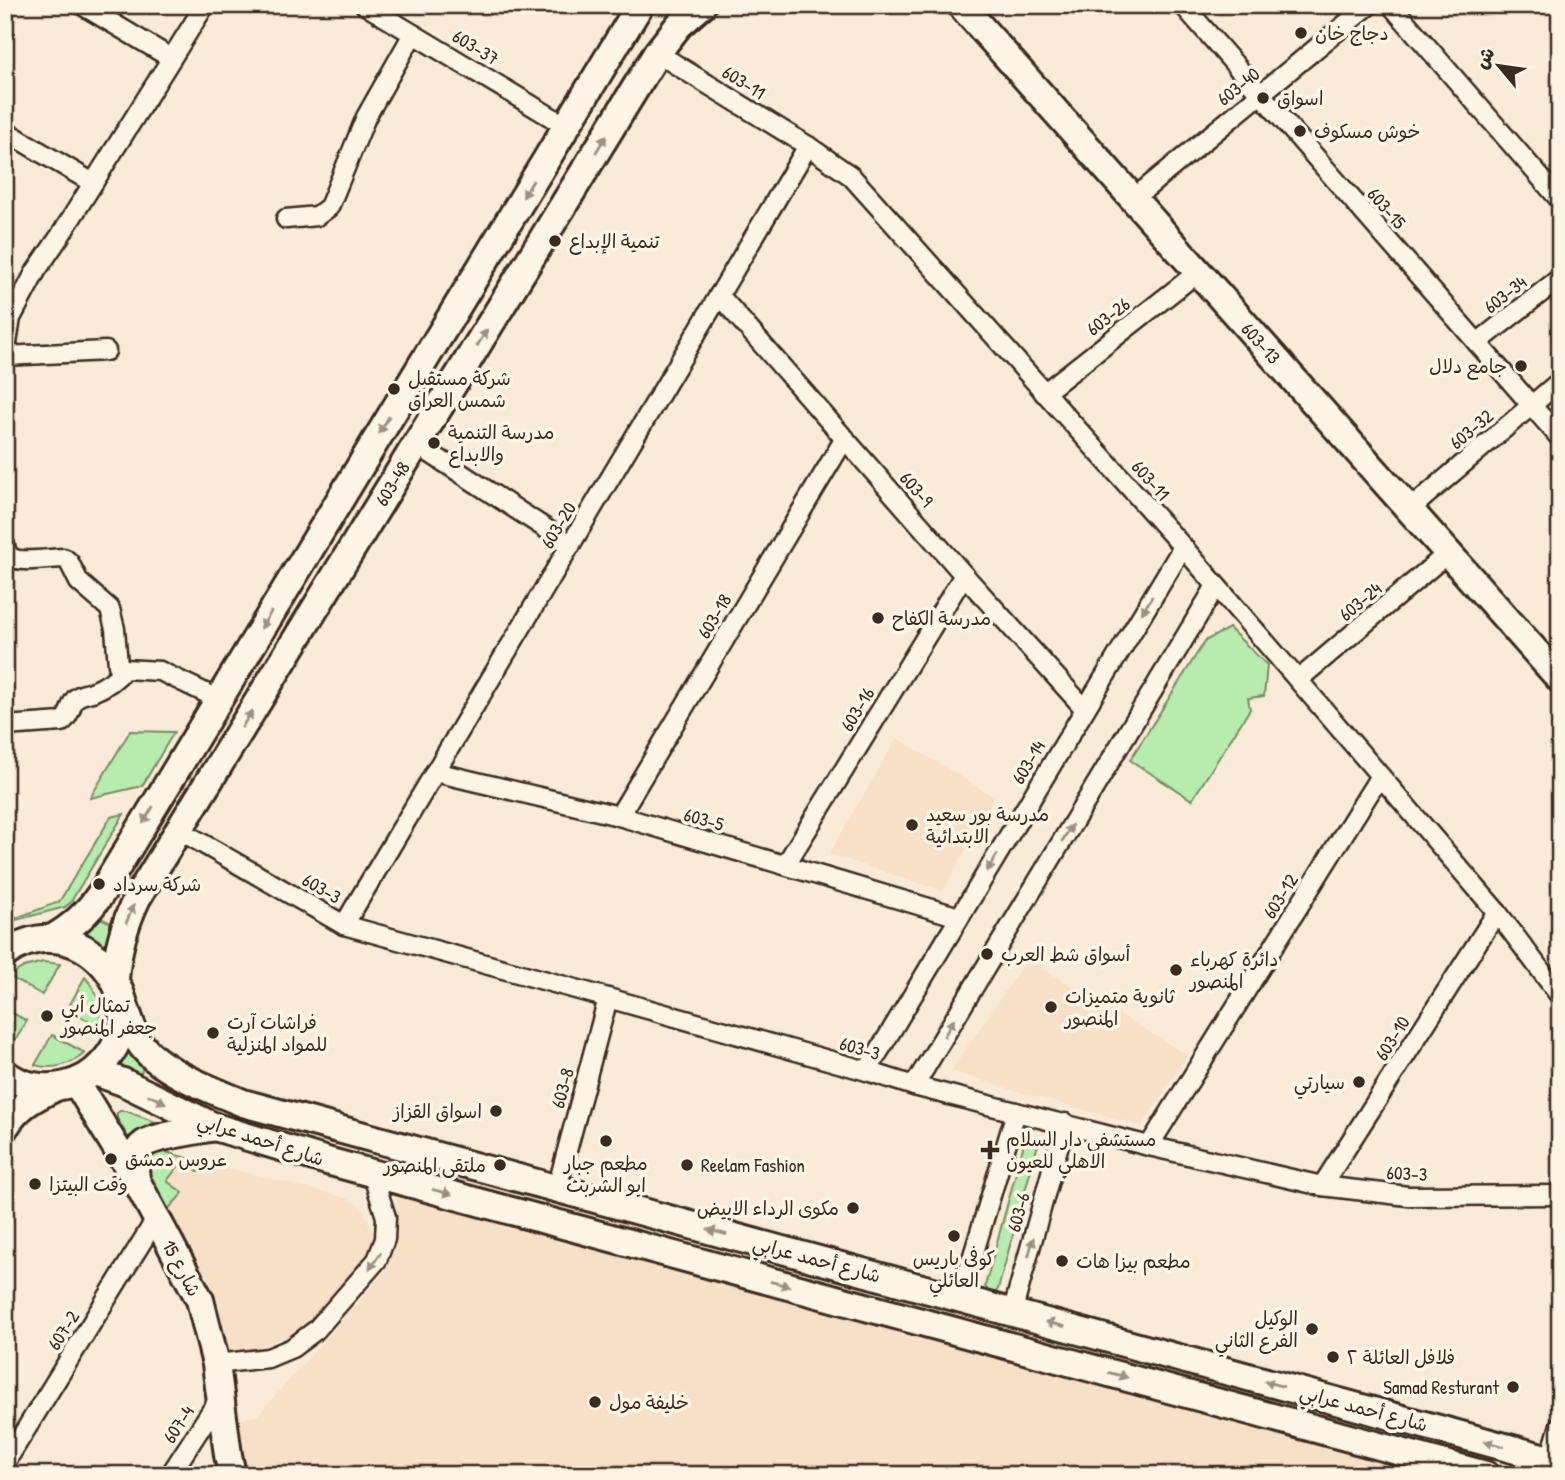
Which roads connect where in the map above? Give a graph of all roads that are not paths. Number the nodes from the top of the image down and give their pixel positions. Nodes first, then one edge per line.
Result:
1 (82, 5) edge
2 (205, 5) edge
3 (365, 5) edge
4 (640, 5) edge
5 (702, 5) edge
6 (961, 5) edge
7 (1183, 5) edge
8 (1369, 5) edge
9 (1391, 5) edge
10 (413, 34) junction
11 (656, 53) junction
12 (171, 58) junction
13 (597, 75) junction
14 (1261, 94) junction
15 (631, 95) junction
16 (566, 125) junction
17 (5, 131) edge
18 (808, 146) junction
19 (93, 183) junction
20 (1133, 199) junction
21 (1560, 200) edge
22 (286, 219) dead end
23 (1198, 272) junction
24 (1560, 278) edge
25 (719, 295) junction
26 (1477, 343) junction
27 (106, 351) dead end
28 (5, 356) edge
29 (1560, 381) edge
30 (1044, 393) junction
31 (1532, 405) junction
32 (845, 438) junction
33 (1560, 438) edge
34 (416, 444) junction
35 (350, 482) junction
36 (382, 500) junction
37 (1409, 510) junction
38 (5, 545) edge
39 (571, 545) junction
40 (1183, 547) junction
41 (1448, 554) junction
42 (964, 575) junction
43 (1216, 586) junction
44 (124, 669) junction
45 (1560, 679) edge
46 (1298, 680) junction
47 (218, 699) junction
48 (1085, 709) junction
49 (5, 726) edge
50 (435, 772) junction
51 (1380, 776) junction
52 (619, 816) junction
53 (178, 831) junction
54 (786, 864) junction
55 (1497, 912) junction
56 (959, 917) junction
57 (344, 925) junction
58 (51, 939) junction
59 (5, 954) edge
60 (118, 986) junction
61 (1560, 996) edge
62 (608, 998) junction
63 (867, 1071) junction
64 (5, 1073) edge
65 (75, 1080) junction
66 (914, 1086) junction
67 (1016, 1112) junction
68 (1065, 1123) junction
69 (5, 1127) edge
70 (215, 1127) junction
71 (1149, 1146) junction
72 (372, 1173) junction
73 (136, 1180) junction
74 (1322, 1186) junction
75 (557, 1188) junction
76 (1560, 1195) edge
77 (156, 1219) junction
78 (960, 1298) junction
79 (1012, 1313) junction
80 (216, 1364) junction
81 (221, 1396) junction
82 (1560, 1425) edge
83 (1555, 1460) edge
84 (5, 1463) edge
85 (170, 1475) edge
86 (232, 1475) edge
87 (1486, 1475) edge

1 - 12 street
2 - 12 street
3 - 10 street, 603-37
4 - 13 street, 603-48
5 - 11 street, 603-48
6 - 20 street, 603-13
7 - 14 street, 603-15
8 - 14 street, 603-40
9 - 21 street
10 - 16 street, 603-37
10 - 22 street
11 - 15 street, 603-48
11 - 18 street, 603-11
12 - 19 street
13 - 15 street
13 - 16 street, 603-48
14 - 20 street, 603-40
14 - 26 street, 603-15
34 -> 15 street, 603-48
16 -> 35 street, 603-48
17 - 19 street
18 - 25 street, 603-20
18 - 30 street, 603-11
19 - 28 street
20 - 23 street, 603-13
23 - 30 street, 603-26
23 - 37 street, 603-13
24 - 26 street, 603-34
25 - 32 street, 603-9
25 - 39 street, 603-20
26 - 31 street, 603-15
27 - 28 street
29 - 31 street, 603-32
30 - 40 street, 603-11
31 - 33 street, 603-15
31 - 37 street, 603-32
32 - 42 street, 603-9
32 - 52 street, 603-18
34 - 36 street, 603-48
34 - 39 street
35 - 36 street
35 -> 47 street, 603-48
53 -> 36 street, 603-48
37 - 41 street, 603-13
38 - 44 street
39 - 50 street, 603-20
40 - 43 street, 603-11
40 -> 48 street, 603-14
41 - 45 street, 603-13
41 - 46 street, 603-24
42 - 48 street, 603-9
42 - 54 street, 603-16
43 - 46 street, 603-11
66 -> 43 street
44 - 47 street
44 - 49 street
46 - 51 street, 603-11
47 -> 58 street, 603-48
48 -> 56 street, 603-14
50 - 52 street, 603-5
50 - 57 street, 603-20
51 - 55 street, 603-11
51 - 71 street, 603-12
52 - 54 street, 603-5
53 - 57 street, 603-3
60 -> 53 street, 603-48
54 - 56 street, 603-5
55 - 61 street, 603-11
55 - 74 street, 603-10
56 - 63 street, 603-14
57 - 62 street, 603-3
58 - 59 street
58 - 60 street
60 - 65 street, 603-48
60 - 75 street, شارع أحمد عرابي
62 - 63 street, 603-3
62 - 75 street, 603-8
63 - 66 street, 603-3
64 - 65 street, شارع أحمد عرابي
65 - 69 street
65 -> 70 street, شارع أحمد عرابي
65 - 73 street, شارع 15
66 - 67 street, 603-3
67 - 68 street, 603-3
67 - 78 street, 603-6
68 - 71 street, 603-3
79 -> 68 street, 603-6
70 - 72 street, شارع أحمد عرابي
70 - 73 street
71 - 74 street, 603-3
72 -> 80 street
72 -> 87 street, شارع أحمد عرابي
73 - 77 street, شارع 15
74 - 76 street, 603-3
78 -> 75 street, شارع أحمد عرابي
77 - 80 street, شارع 15
77 - 84 street, 607-2
78 - 79 street, شارع أحمد عرابي
83 -> 79 street, شارع أحمد عرابي
80 - 81 street, شارع 15
81 - 85 street, 607-4
81 - 86 street, شارع 15
82 - 83 street

